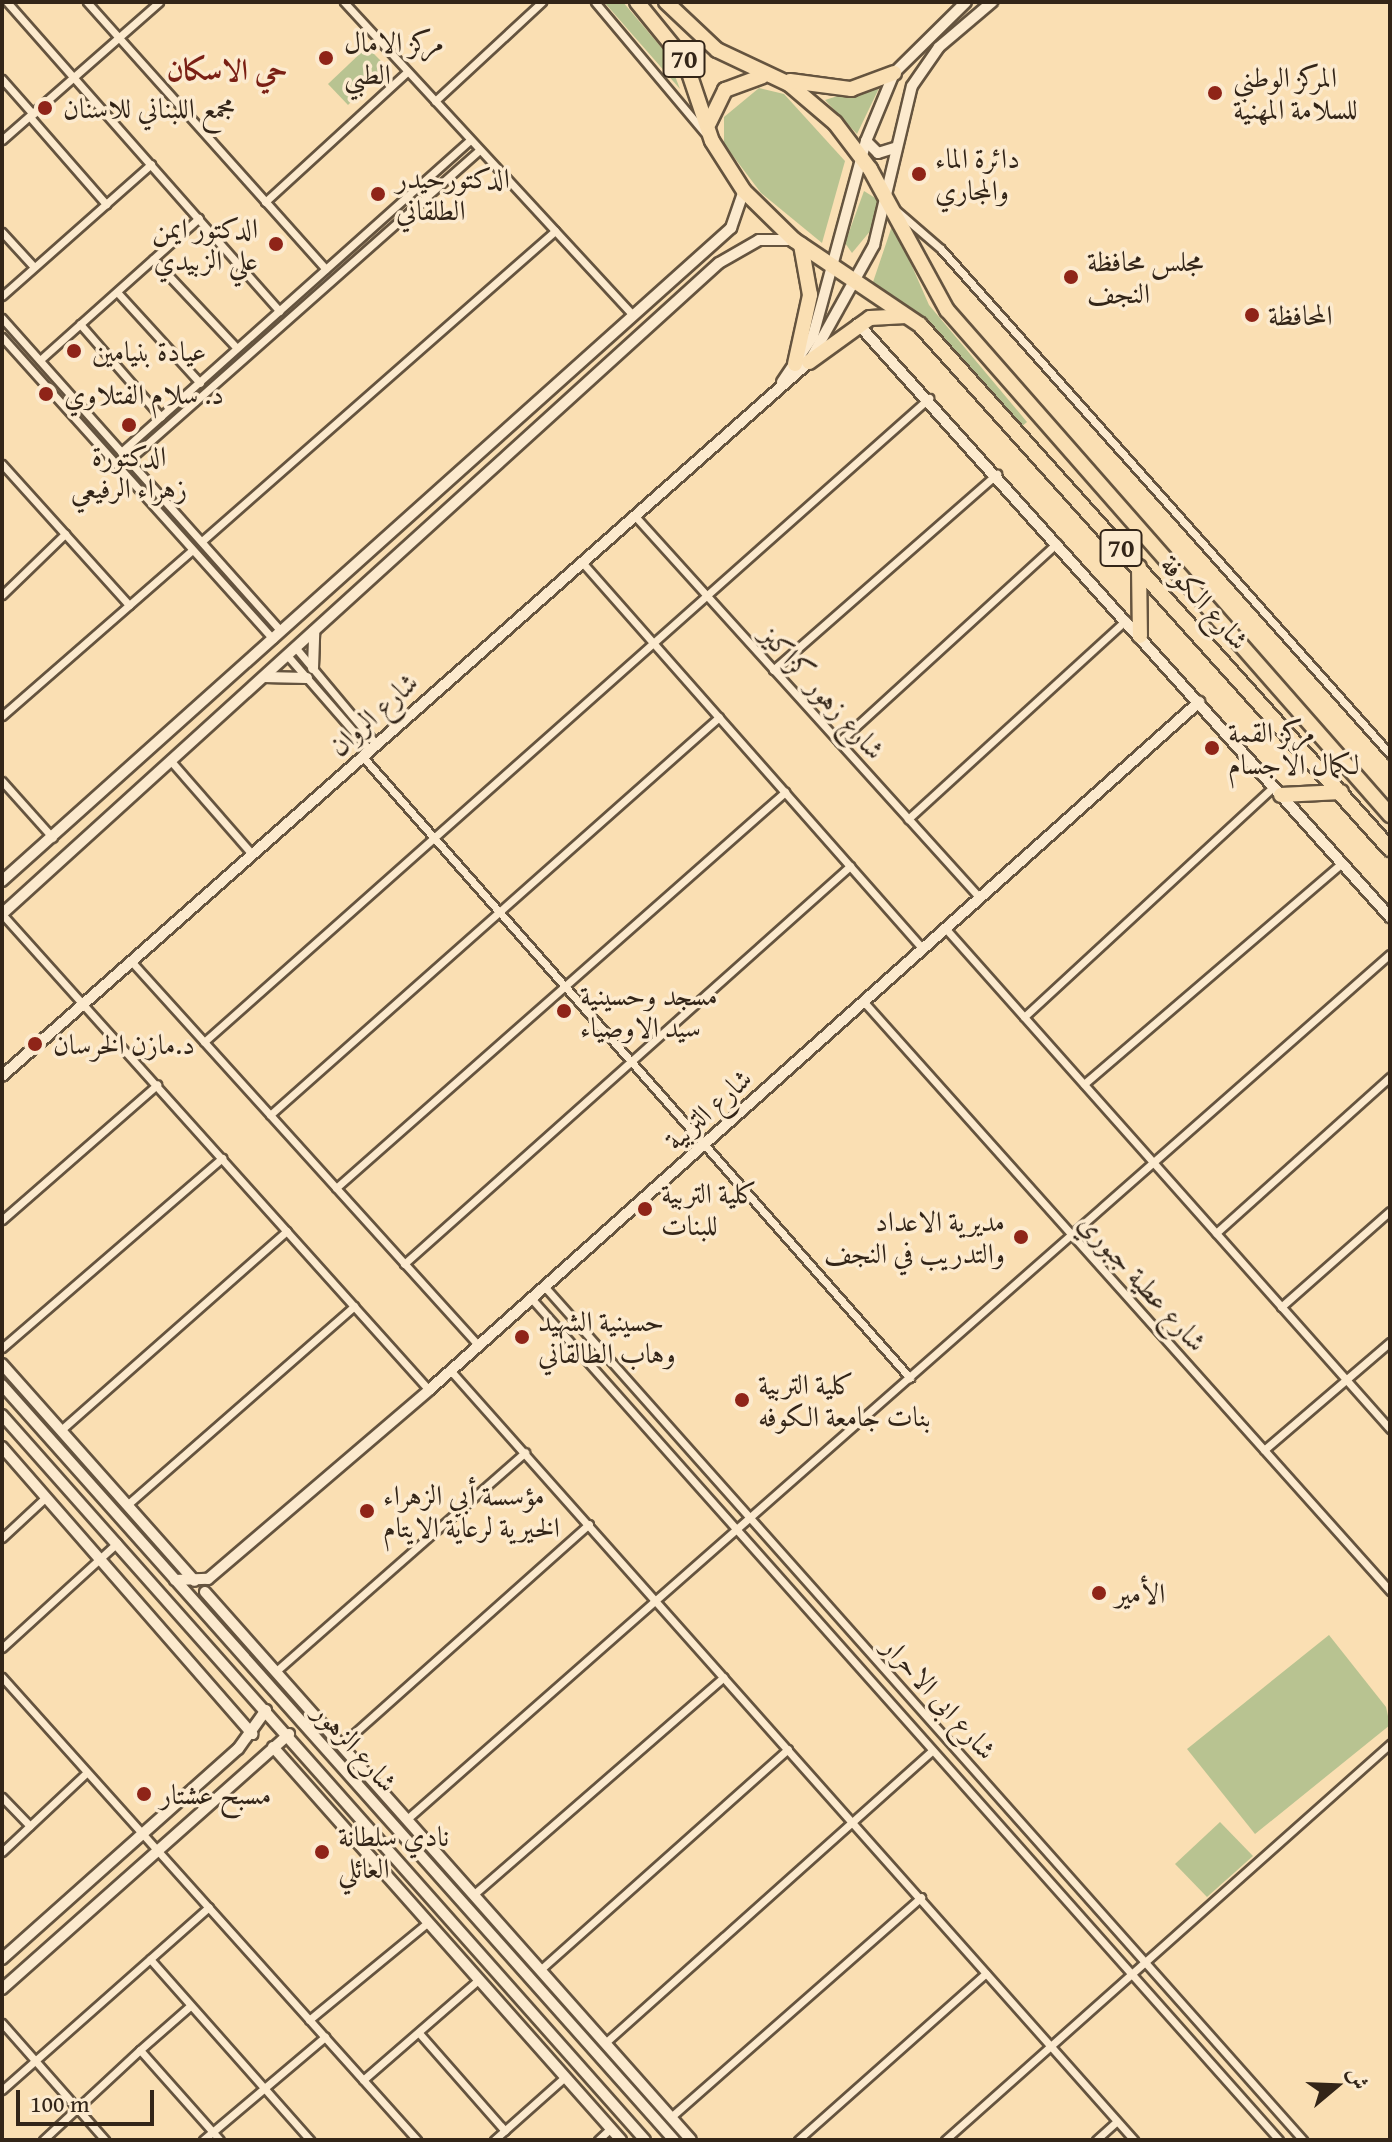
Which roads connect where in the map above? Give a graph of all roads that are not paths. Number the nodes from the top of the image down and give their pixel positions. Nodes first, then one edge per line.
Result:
1 (7, 2) edge
2 (87, 2) edge
3 (159, 2) edge
4 (344, 2) edge
5 (542, 2) edge
6 (595, 2) edge
7 (637, 2) edge
8 (666, 2) edge
9 (966, 2) edge
10 (992, 2) edge
11 (121, 39) junction
12 (407, 72) junction
13 (894, 73) junction
14 (770, 77) junction
15 (76, 78) junction
16 (2, 79) edge
17 (435, 101) junction
18 (32, 115) junction
19 (710, 135) junction
20 (2, 140) edge
21 (470, 140) junction
22 (866, 141) junction
23 (894, 148) junction
24 (480, 150) junction
25 (861, 157) junction
26 (151, 164) junction
27 (744, 191) junction
28 (265, 202) junction
29 (106, 204) junction
30 (889, 204) junction
31 (199, 218) junction
32 (555, 231) junction
33 (2, 232) edge
34 (798, 242) junction
35 (153, 259) junction
36 (34, 267) junction
37 (326, 269) junction
38 (833, 269) junction
39 (858, 286) junction
40 (117, 292) junction
41 (2, 296) edge
42 (279, 311) junction
43 (630, 312) junction
44 (911, 317) junction
45 (2, 318) edge
46 (80, 324) junction
47 (858, 324) junction
48 (2, 337) edge
49 (237, 348) junction
50 (40, 360) junction
51 (802, 363) junction
52 (200, 383) junction
53 (929, 398) junction
54 (161, 417) junction
55 (513, 424) junction
56 (524, 436) junction
57 (121, 452) junction
58 (129, 460) junction
59 (2, 464) edge
60 (997, 474) junction
61 (161, 495) junction
62 (151, 504) junction
63 (634, 515) junction
64 (65, 534) junction
65 (202, 541) junction
66 (1057, 543) junction
67 (192, 550) junction
68 (581, 561) junction
69 (1139, 567) junction
70 (3, 593) edge
71 (708, 595) junction
72 (129, 605) junction
73 (1126, 620) junction
74 (317, 625) junction
75 (277, 635) junction
76 (1140, 636) junction
77 (653, 642) junction
78 (290, 650) junction
79 (773, 670) junction
80 (310, 673) junction
81 (259, 680) junction
82 (207, 699) junction
83 (1199, 702) junction
84 (2, 715) edge
85 (221, 715) junction
86 (719, 717) junction
87 (839, 742) junction
88 (369, 750) junction
89 (1390, 754) edge
90 (170, 760) junction
91 (2, 781) edge
92 (1277, 790) junction
93 (785, 792) junction
94 (1341, 792) junction
95 (1390, 815) edge
96 (908, 819) junction
97 (434, 837) junction
98 (53, 838) junction
99 (1390, 849) edge
100 (252, 854) junction
101 (1342, 863) junction
102 (850, 866) junction
103 (2, 881) edge
104 (980, 898) junction
105 (2, 914) edge
106 (502, 915) junction
107 (1390, 917) edge
108 (946, 929) junction
109 (923, 949) junction
110 (1390, 954) edge
111 (131, 961) junction
112 (566, 988) junction
113 (864, 1002) junction
114 (84, 1003) junction
115 (1024, 1017) junction
116 (204, 1042) junction
117 (629, 1059) junction
118 (2, 1076) edge
119 (1390, 1077) edge
120 (1084, 1084) junction
121 (157, 1085) junction
122 (270, 1115) junction
123 (704, 1144) junction
124 (222, 1158) junction
125 (1152, 1161) junction
126 (336, 1188) junction
127 (1390, 1211) edge
128 (2, 1220) edge
129 (287, 1231) junction
130 (1070, 1233) junction
131 (1216, 1233) junction
132 (404, 1264) junction
133 (544, 1286) junction
134 (531, 1298) junction
135 (354, 1306) junction
136 (1281, 1307) junction
137 (1390, 1342) edge
138 (479, 1346) junction
139 (2, 1348) edge
140 (2, 1364) edge
141 (451, 1371) junction
142 (910, 1378) junction
143 (1346, 1379) junction
144 (2, 1385) edge
145 (429, 1390) junction
146 (2, 1415) edge
147 (1390, 1429) edge
148 (61, 1430) junction
149 (2, 1447) edge
150 (58, 1449) junction
151 (1264, 1450) junction
152 (525, 1452) junction
153 (45, 1463) junction
154 (78, 1471) junction
155 (66, 1486) junction
156 (46, 1497) junction
157 (127, 1505) junction
158 (749, 1516) junction
159 (589, 1524) junction
160 (736, 1529) junction
161 (2, 1538) edge
162 (117, 1543) junction
163 (101, 1559) junction
164 (208, 1579) junction
165 (175, 1580) junction
166 (195, 1581) junction
167 (1390, 1591) edge
168 (205, 1592) junction
169 (658, 1602) junction
170 (208, 1616) junction
171 (2, 1648) edge
172 (275, 1672) junction
173 (2, 1677) edge
174 (724, 1677) junction
175 (266, 1710) junction
176 (252, 1734) junction
177 (289, 1734) junction
178 (1390, 1744) edge
179 (341, 1745) junction
180 (273, 1747) junction
181 (788, 1749) junction
182 (932, 1751) junction
183 (85, 1774) junction
184 (382, 1792) junction
185 (2, 1797) edge
186 (372, 1801) junction
187 (357, 1812) junction
188 (407, 1819) junction
189 (856, 1823) junction
190 (30, 1826) junction
191 (342, 1826) junction
192 (143, 1833) junction
193 (155, 1847) junction
194 (127, 1848) junction
195 (2, 1852) edge
196 (140, 1862) junction
197 (473, 1895) junction
198 (921, 1897) junction
199 (209, 1907) junction
200 (468, 1909) junction
201 (456, 1921) junction
202 (427, 1923) junction
203 (493, 1936) junction
204 (480, 1949) junction
205 (2, 1959) edge
206 (150, 1959) junction
207 (1145, 1961) junction
208 (540, 1970) junction
209 (986, 1973) junction
210 (1132, 1973) junction
211 (17, 1977) junction
212 (478, 1980) junction
213 (2, 1989) edge
214 (190, 2006) junction
215 (309, 2020) junction
216 (2, 2023) edge
217 (419, 2033) junction
218 (325, 2037) junction
219 (605, 2043) junction
220 (1051, 2047) junction
221 (140, 2050) junction
222 (34, 2062) junction
223 (565, 2077) junction
224 (635, 2077) junction
225 (363, 2080) junction
226 (596, 2086) junction
227 (626, 2086) junction
228 (2, 2090) edge
229 (264, 2090) junction
230 (583, 2097) junction
231 (78, 2107) junction
232 (671, 2117) junction
233 (1117, 2121) junction
234 (611, 2128) junction
235 (505, 2131) junction
236 (212, 2132) junction
237 (415, 2139) edge
238 (43, 2140) edge
239 (105, 2140) edge
240 (203, 2140) edge
241 (220, 2140) edge
242 (310, 2140) edge
243 (494, 2140) edge
244 (598, 2140) edge
245 (621, 2140) edge
246 (645, 2140) edge
247 (674, 2140) edge
248 (691, 2140) edge
249 (798, 2140) edge
250 (945, 2140) edge
251 (1096, 2140) edge
252 (1134, 2140) edge
253 (1279, 2140) edge
254 (1303, 2140) edge

1 - 15 street
2 - 11 street
3 - 11 street
4 - 12 street
5 - 17 street
6 - 19 street
7 - 19 highway, 70
8 - 14 highway, 70
9 - 13 main road
10 - 23 main road, شارع الروان
11 - 15 street
11 - 28 street
12 - 17 street
12 - 28 street
13 - 14 highway
13 - 22 main road, شارع الروان
14 - 19 highway
14 - 25 highway, 70
15 - 18 street
15 - 26 street
16 - 18 street
17 - 21 street
18 - 20 street
18 - 29 street
19 - 27 highway, 70
21 - 24 street
21 - 37 street
22 - 23 main road
22 - 25 main road, شارع الروان
23 - 30 main road, شارع الروان
24 - 32 street
24 - 58 street
25 - 30 highway, 70
25 - 38 main road, شارع الروان
26 - 29 street
26 - 31 street
27 - 34 highway, 70
27 - 43 main road
28 - 37 street
29 - 36 street
30 - 39 main road, شارع الروان
30 - 89 street
30 - 95 highway, شارع الكوفة / 70
31 - 35 street
31 - 42 street
32 - 43 street
32 - 65 street
33 - 36 street
34 - 38 highway, 70
34 - 51 highway
34 - 56 main road
35 - 40 street
35 - 49 street
36 - 41 street
37 - 42 street
38 - 39 highway, شارع الكوفة / 70
38 - 51 main road, شارع الروان
39 - 44 highway, شارع الكوفة / 70
39 - 51 main road, شارع الروان
40 - 46 street
40 - 52 street
42 - 49 street
43 - 55 main road
44 - 47 highway
44 - 69 highway, شارع الكوفة / 70
45 - 50 street
46 - 50 street
46 - 54 street
47 - 51 highway
47 - 53 main road
48 - 62 street
49 - 52 street
50 - 57 street
51 - 63 main road, شارع الروان
52 - 54 street
53 - 60 main road
53 - 71 street
54 - 57 street
55 - 56 main road
55 - 75 main road
56 - 74 main road
57 - 58 street
58 - 61 street
59 - 64 street
60 - 66 main road
60 - 79 street
61 - 62 street
61 - 65 street
62 - 67 street
63 - 68 main road, شارع الروان
63 - 71 street, شارع زهور كزاكيز
64 - 70 street
64 - 72 street
65 - 75 street
66 - 73 main road
66 - 87 street
67 - 72 street
67 - 75 street
68 - 77 street
68 - 88 main road, شارع الروان
69 - 76 highway
69 - 94 highway, شارع الكوفة / 70
71 - 77 street
71 - 79 street, شارع زهور كزاكيز
72 - 84 street
73 - 76 main road
73 - 96 street
74 - 78 main road
74 - 80 main road
75 - 82 main road
76 - 83 main road
77 - 86 street
77 - 97 street
78 - 80 street
78 - 81 main road
79 - 87 street, شارع زهور كزاكيز
80 - 81 main road
80 - 88 street
81 - 85 main road
82 - 85 main road
82 - 98 main road
83 - 92 main road
83 - 104 main road, شارع التربية
85 - 90 main road
86 - 93 street
86 - 106 street
87 - 96 street, شارع زهور كزاكيز
88 - 97 street
88 - 100 main road, شارع الروان
90 - 100 street
90 - 105 main road
91 - 98 street
92 - 94 highway
92 - 101 main road
92 - 115 street
93 - 102 street
93 - 112 street
94 - 99 highway, شارع الكوفة / 70
96 - 104 street, شارع زهور كزاكيز
97 - 106 street
97 - 116 street
98 - 103 main road
100 - 111 main road, شارع الروان
101 - 107 main road
101 - 120 street
102 - 109 street
102 - 117 street
104 - 108 main road, شارع التربية
105 - 114 street
106 - 112 street
106 - 122 street
108 - 109 main road, شارع التربية
108 - 115 street
109 - 113 main road, شارع التربية
110 - 125 street
111 - 114 main road, شارع الروان
111 - 116 street
112 - 117 street
112 - 126 street
113 - 123 main road, شارع التربية
113 - 130 street, شارع عطية جبوري
114 - 118 main road, شارع الروان
114 - 121 street
115 - 120 street
116 - 122 street
117 - 123 street
117 - 132 street
119 - 131 street
120 - 125 street
121 - 124 street
121 - 128 street
122 - 126 street
123 - 133 main road, شارع التربية
123 - 142 street
124 - 129 street
124 - 139 street
125 - 130 street
125 - 131 street
126 - 132 street
127 - 136 street
129 - 135 street
129 - 148 street
130 - 142 street
130 - 151 street, شارع عطية جبوري
131 - 136 street
132 - 138 street
133 - 134 main road, شارع التربية
133 - 158 street, شارع ابی الاحرار
134 - 138 main road, شارع التربية
134 - 160 street, شارع ابی الاحرار
135 - 145 street
135 - 157 street
136 - 143 street
137 - 143 street
138 - 141 main road, شارع التربية
140 - 148 main road
141 - 145 main road, شارع التربية
141 - 152 street
142 - 158 street
143 - 147 street
143 - 151 street
144 - 150 main road, شارع الزهور
145 - 164 main road, شارع التربية
146 - 153 main road, شارع الزهور
148 - 157 main road
149 - 156 main road
150 - 153 main road
150 - 154 main road, شارع الزهور
151 - 167 street, شارع عطية جبوري
152 - 159 street
152 - 172 street
153 - 155 main road, شارع الزهور
154 - 155 main road
154 - 165 main road, شارع الزهور
155 - 162 main road, شارع الزهور
156 - 161 street
156 - 163 main road
157 - 166 main road
158 - 160 street
158 - 207 street, شارع ابی الاحرار
159 - 169 street
159 - 179 street
160 - 169 street
160 - 182 street, شارع ابی الاحرار
162 - 163 street
162 - 175 main road, شارع الزهور
163 - 171 street
163 - 176 main road
164 - 166 main road
164 - 168 main road
165 - 166 main road
165 - 170 main road, شارع الزهور
168 - 170 main road
168 - 172 main road
169 - 174 street
169 - 188 street
170 - 186 main road, شارع الزهور
172 - 179 main road
173 - 183 street
174 - 181 street
174 - 197 street
175 - 176 main road
175 - 177 main road, شارع الزهور
176 - 192 main road
177 - 180 main road
177 - 187 main road, شارع الزهور
178 - 207 street
179 - 184 main road
180 - 191 main road
180 - 193 main road
181 - 189 street
181 - 208 street
182 - 189 street
182 - 210 street, شارع ابی الاحرار
183 - 190 street
183 - 192 street
184 - 186 main road
184 - 188 main road
185 - 190 street
186 - 200 main road, شارع الزهور
187 - 191 main road
187 - 201 main road, شارع الزهور
188 - 197 main road
189 - 198 street
189 - 219 street
190 - 195 street
191 - 202 main road
192 - 193 street
192 - 194 main road
193 - 196 main road
193 - 199 street
194 - 196 main road
194 - 205 main road
196 - 211 main road
197 - 208 main road
198 - 209 street
198 - 232 street
199 - 206 street
199 - 215 street
200 - 201 main road
200 - 203 main road, شارع الزهور
201 - 204 main road, شارع الزهور
202 - 212 main road
202 - 215 street
203 - 204 main road
203 - 227 main road, شارع الزهور
204 - 226 main road, شارع الزهور
205 - 211 main road
206 - 214 street
206 - 222 street
207 - 210 street
207 - 254 street, شارع ابی الاحرار
208 - 219 main road
209 - 220 street
209 - 249 street
210 - 220 street
210 - 253 street, شارع ابی الاحرار
211 - 213 main road
212 - 217 street
212 - 223 main road
214 - 221 street
214 - 229 street
215 - 218 street
216 - 222 street
217 - 225 street
217 - 235 street
218 - 225 street
218 - 229 street
219 - 224 main road
220 - 233 street
220 - 250 street
221 - 231 street
221 - 236 street
222 - 228 street
222 - 231 street
223 - 230 main road
223 - 235 street
224 - 227 main road
224 - 232 main road
225 - 237 street
226 - 230 main road
226 - 246 main road, شارع الزهور
227 - 247 main road, شارع الزهور
229 - 236 street
229 - 242 street
230 - 234 main road
231 - 238 street
231 - 239 street
232 - 248 main road
233 - 251 street
233 - 252 street
234 - 244 street
234 - 245 main road
235 - 243 street
236 - 240 street
236 - 241 street

